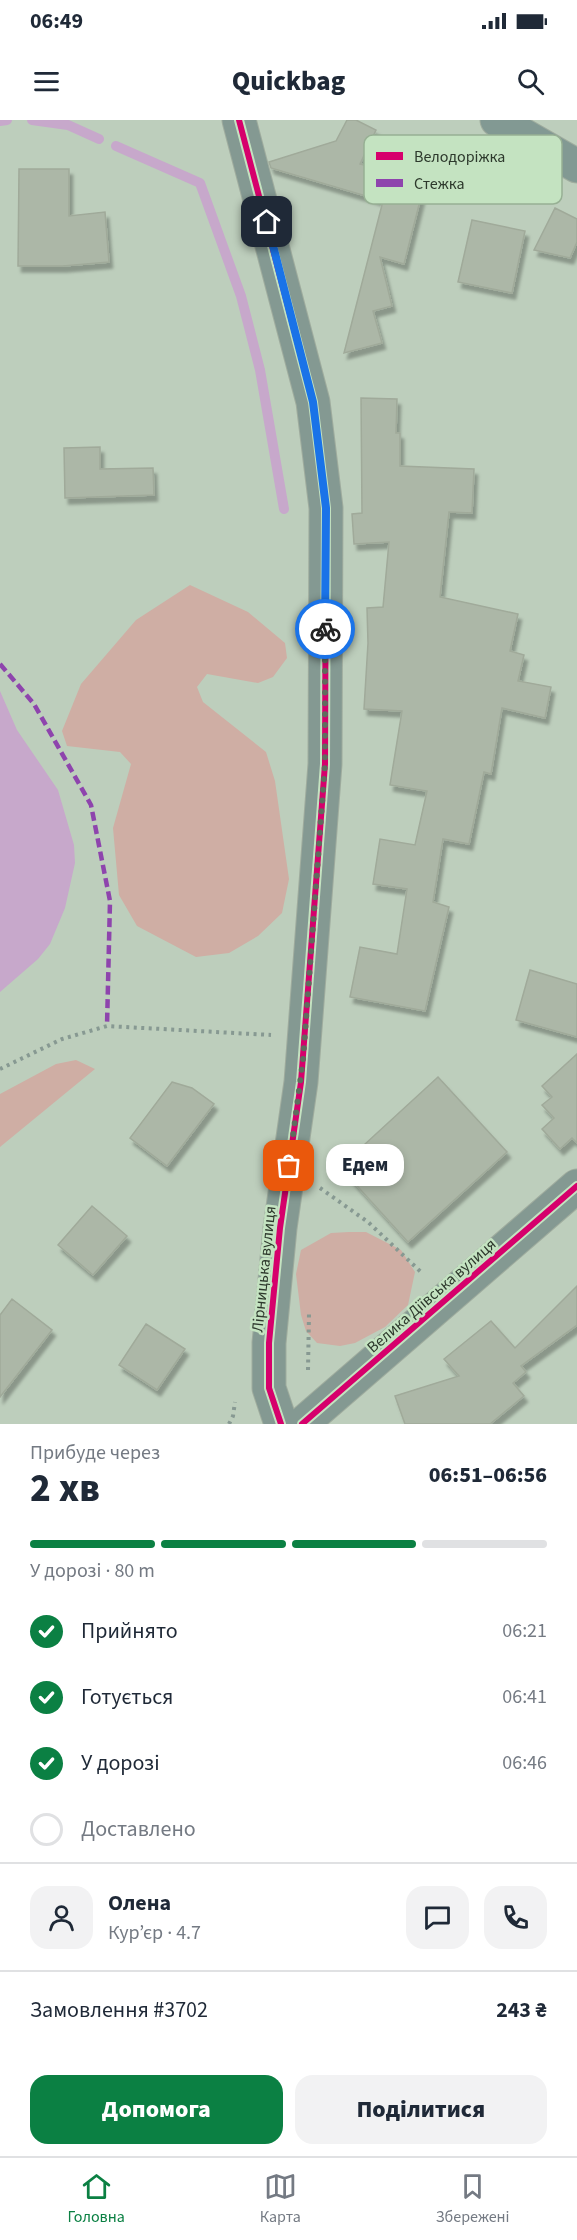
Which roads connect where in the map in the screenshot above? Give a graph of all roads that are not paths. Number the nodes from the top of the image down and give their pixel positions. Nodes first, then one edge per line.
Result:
1 (239, 120) edge
2 (498, 120) edge
3 (524, 135) edge
4 (562, 157) edge
5 (577, 166) edge
6 (577, 1186) edge
7 (281, 1424) edge
8 (302, 1424) edge

1 - 7 street, Лірницька вулиця
2 - 3 street
4 - 5 street
6 - 8 street, Велика Діївська вулиця

